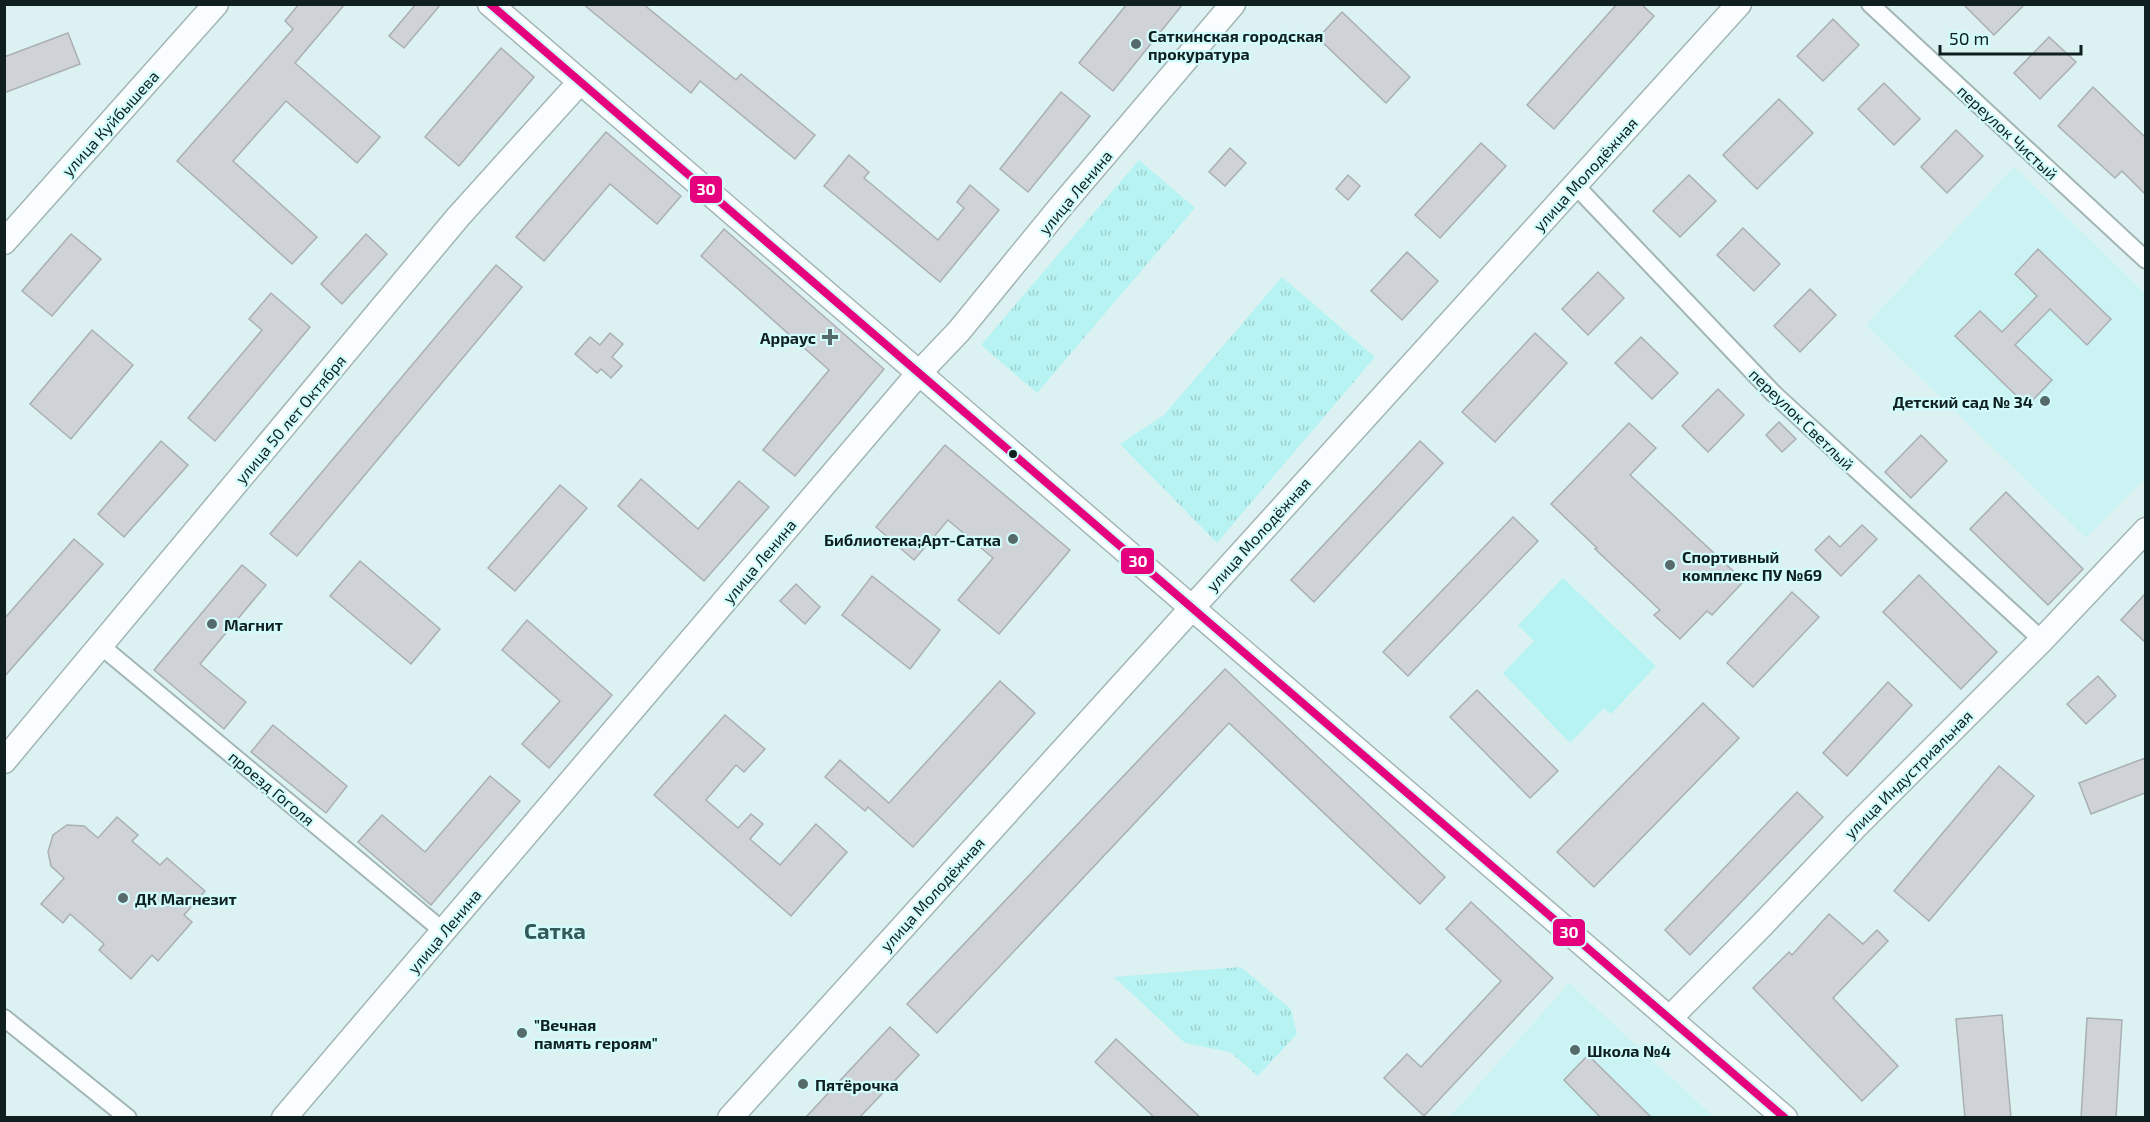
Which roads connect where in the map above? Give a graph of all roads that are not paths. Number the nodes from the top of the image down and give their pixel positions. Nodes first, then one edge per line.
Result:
1 (216, 4) edge
2 (490, 4) edge
3 (1233, 4) edge
4 (1739, 4) edge
5 (1870, 4) edge
6 (580, 82) junction
7 (1575, 185) junction
8 (4, 242) edge
9 (2145, 260) edge
10 (919, 373) junction
11 (2145, 530) edge
12 (1192, 608) junction
13 (2042, 640) junction
14 (100, 646) junction
15 (4, 761) edge
16 (443, 931) junction
17 (4, 1018) edge
18 (1670, 1018) junction
19 (128, 1118) edge
20 (284, 1118) edge
21 (730, 1118) edge
22 (1785, 1118) edge

1 - 8 main road, улица Куйбышева
2 - 6 main road
3 - 10 main road, улица Ленина
4 - 7 main road, улица Молодёжная
5 - 9 street, переулок Чистый
6 - 10 main road
6 - 14 main road, улица 50 лет Октября
7 - 12 main road, улица Молодёжная
7 - 13 street, переулок Светлый
10 - 12 main road
10 - 16 main road, улица Ленина
11 - 13 main road, улица Индустриальная
12 - 18 main road
12 - 21 main road, улица Молодёжная
13 - 18 main road, улица Индустриальная
14 - 15 main road, улица 50 лет Октября
14 - 16 street, проезд Гоголя
16 - 20 main road, улица Ленина
17 - 19 street
18 - 22 main road

